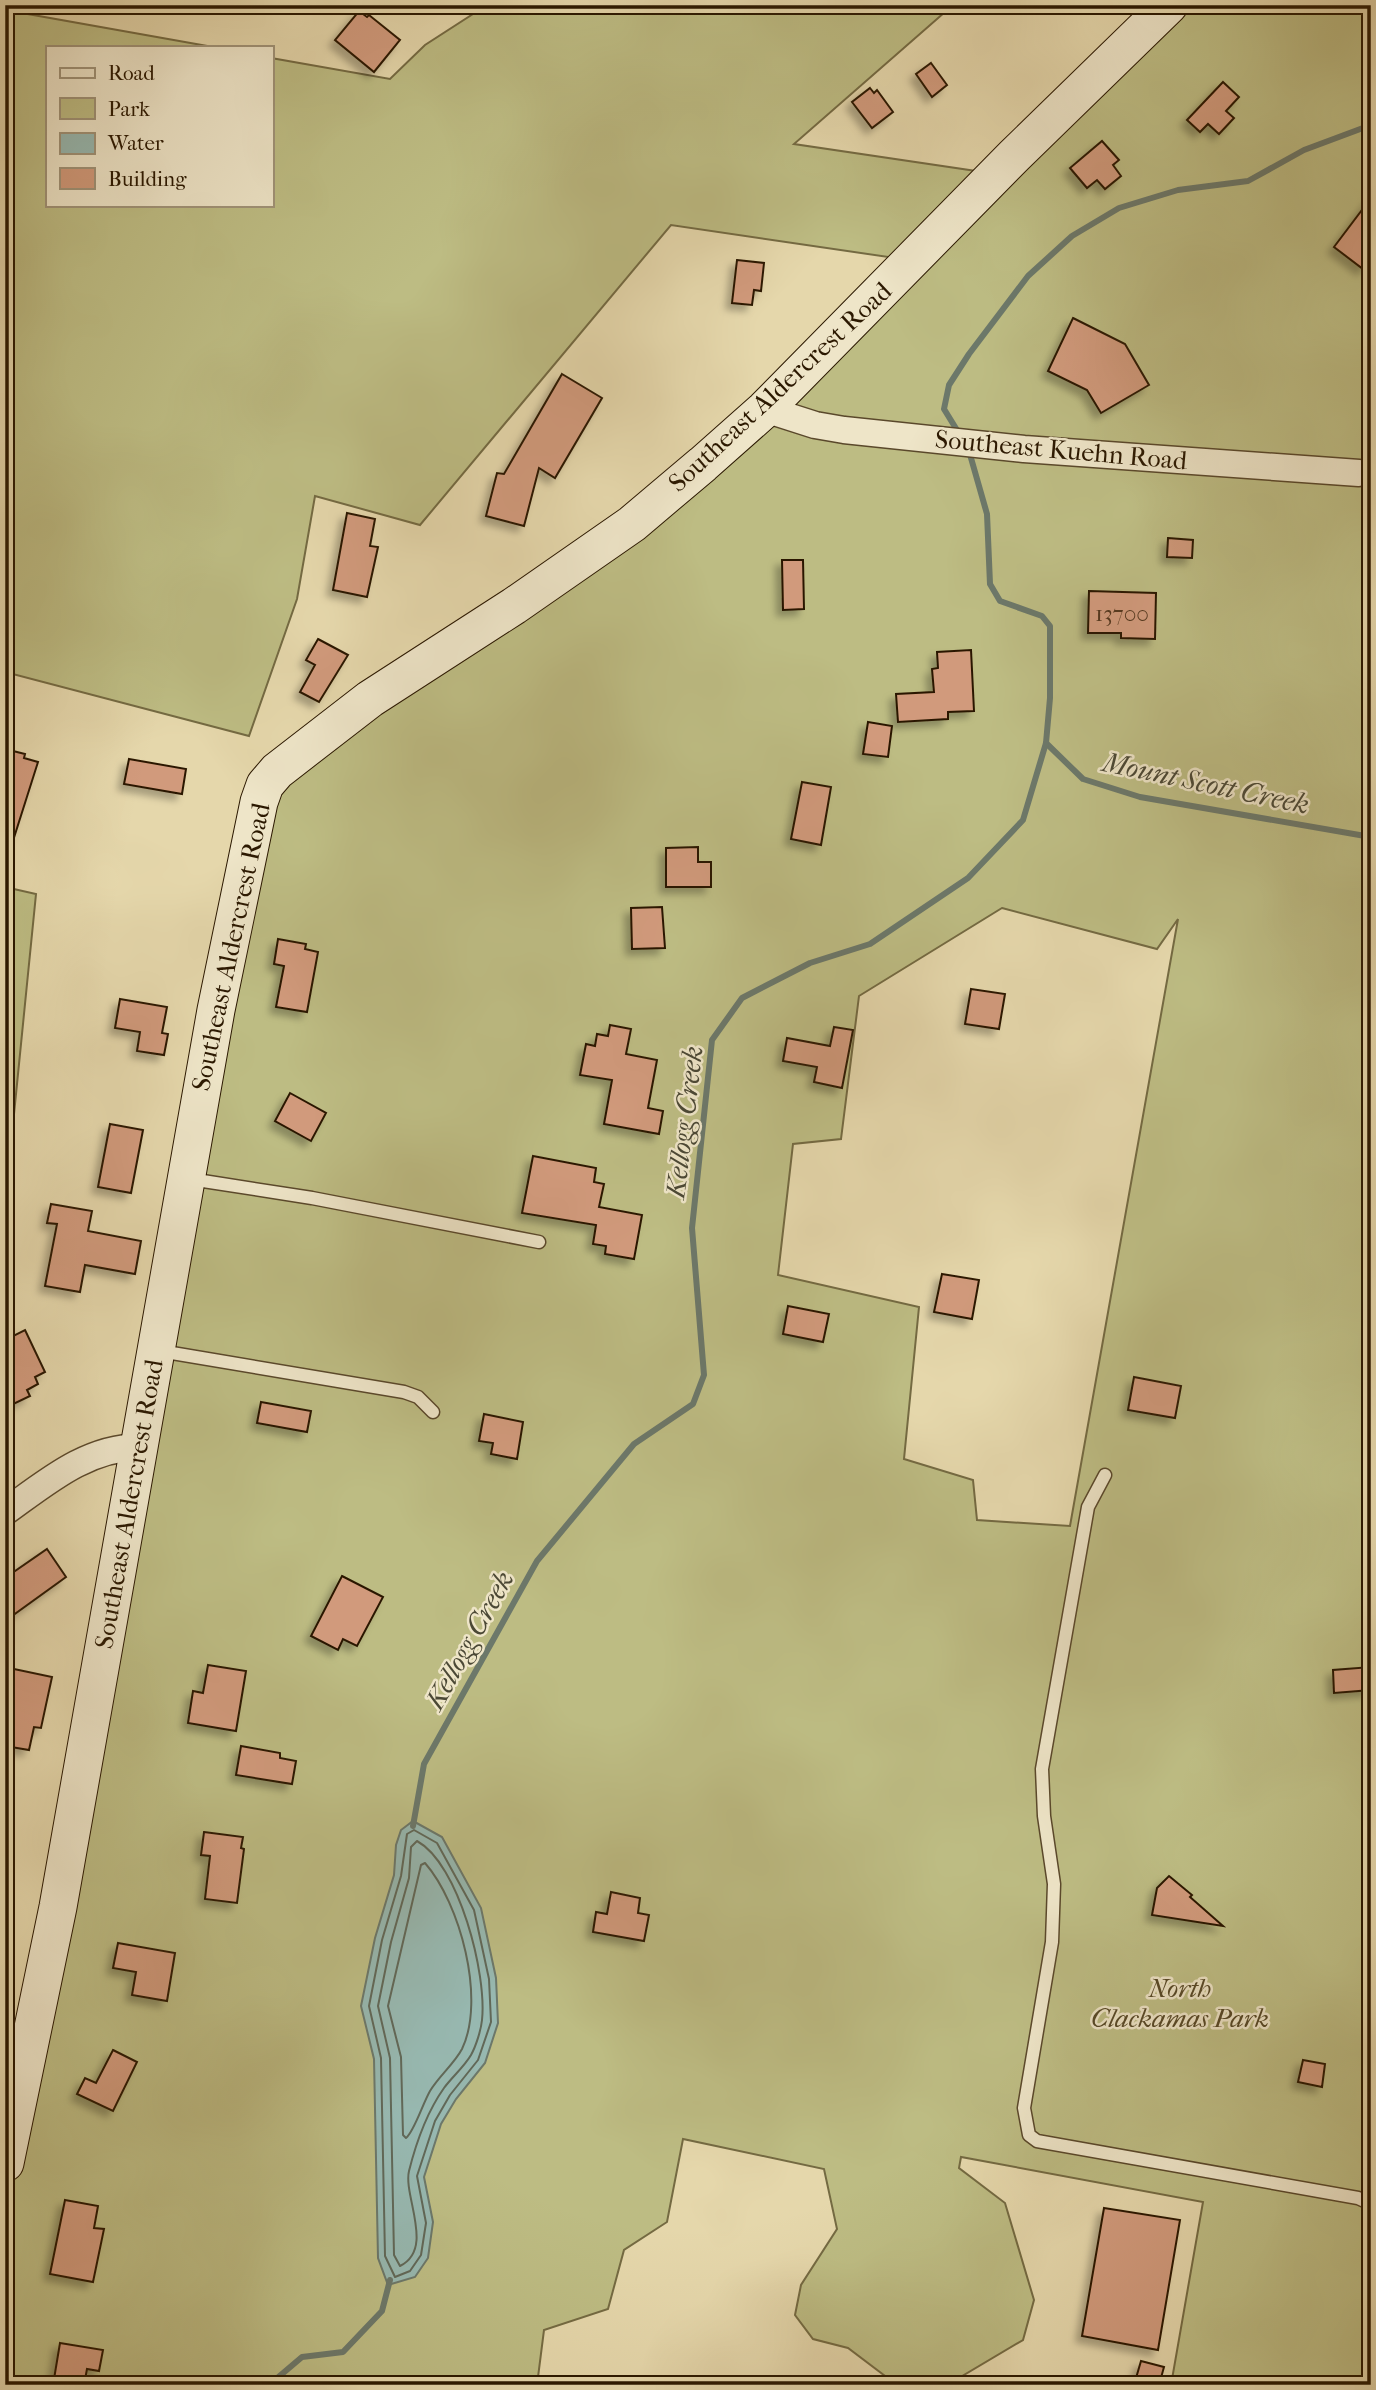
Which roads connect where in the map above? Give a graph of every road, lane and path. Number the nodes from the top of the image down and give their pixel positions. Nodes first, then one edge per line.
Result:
1 (1169, 5) edge
2 (765, 409) junction
3 (1359, 473) dead end
4 (186, 1178) junction
5 (539, 1242) dead end
6 (156, 1350) junction
7 (433, 1412) dead end
8 (139, 1447) junction
9 (1105, 1475) dead end
10 (5, 1512) edge
11 (5, 2163) edge
12 (1371, 2204) edge

1 - 2 street, Southeast Aldercrest Road
2 - 3 street, Southeast Kuehn Road
2 - 4 street, Southeast Aldercrest Road
4 - 5 lane
4 - 6 street, Southeast Aldercrest Road
6 - 7 lane
6 - 8 street, Southeast Aldercrest Road
8 - 10 street
8 - 11 street, Southeast Aldercrest Road
9 - 12 lane

